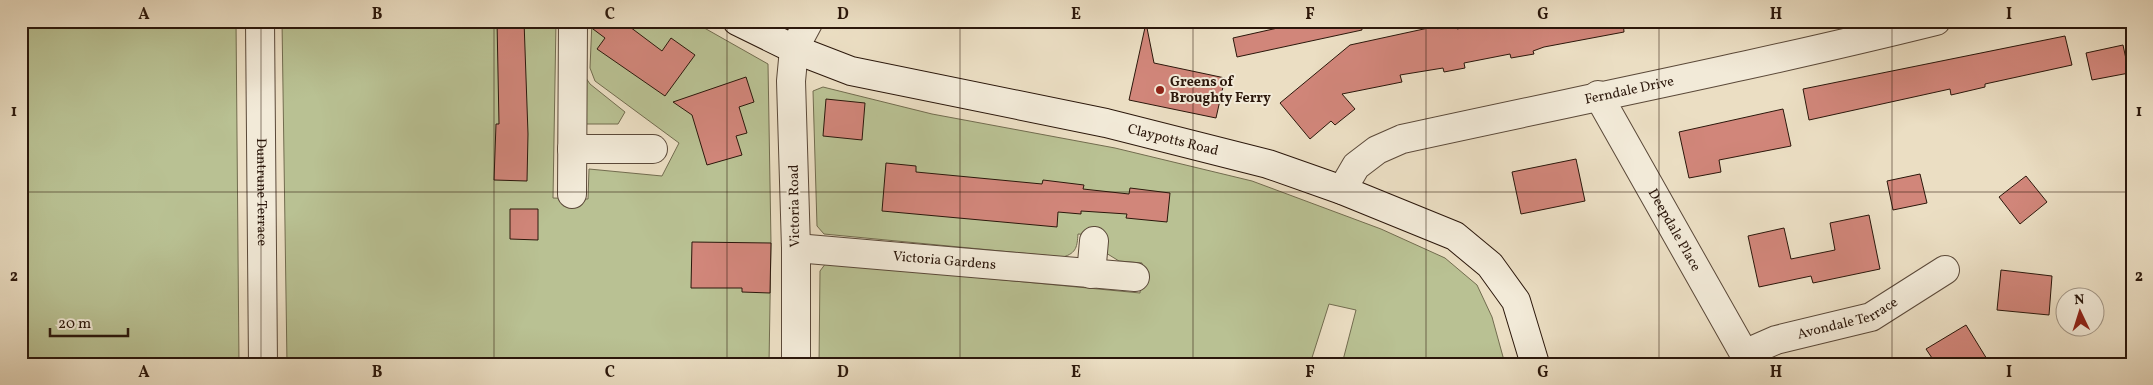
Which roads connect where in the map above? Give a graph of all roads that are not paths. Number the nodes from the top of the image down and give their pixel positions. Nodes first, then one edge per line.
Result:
1 (260, 21) edge
2 (573, 21) edge
3 (737, 21) edge
4 (809, 21) edge
5 (1936, 21) edge
6 (794, 49) junction
7 (1598, 96) junction
8 (572, 149) junction
9 (653, 149) dead end
10 (1342, 190) junction
11 (572, 194) dead end
12 (1094, 241) dead end
13 (796, 248) junction
14 (1945, 270) dead end
15 (1091, 274) junction
16 (1135, 277) dead end
17 (1747, 359) edge
18 (263, 364) edge
19 (796, 364) edge
20 (1535, 364) edge

1 - 18 street, Duntrune Terrace
2 - 8 street
3 - 6 street, Claypotts Road
4 - 6 street
5 - 7 street, Ferndale Drive
6 - 10 street, Claypotts Road
6 - 13 street, Victoria Road
7 - 10 street, Ferndale Drive
7 - 17 street, Deepdale Place
8 - 9 street
8 - 11 street
10 - 20 street, Claypotts Road
12 - 15 street
13 - 15 street, Victoria Gardens
13 - 19 street, Victoria Road
14 - 17 street, Avondale Terrace
15 - 16 street, Victoria Gardens

